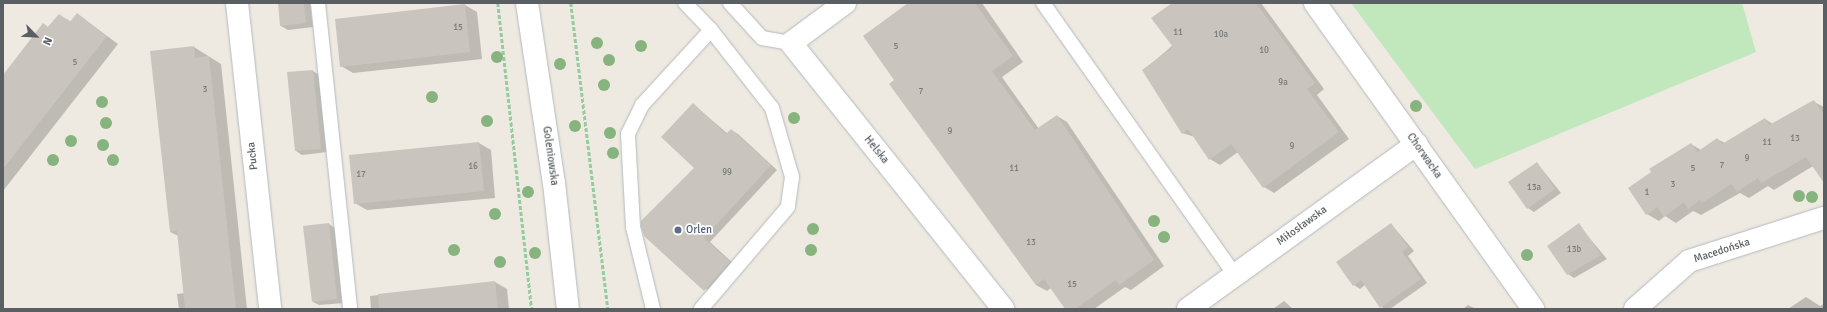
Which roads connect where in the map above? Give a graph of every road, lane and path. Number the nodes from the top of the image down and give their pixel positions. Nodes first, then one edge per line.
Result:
1 (237, 3) edge
2 (318, 3) edge
3 (498, 3) edge
4 (527, 3) edge
5 (571, 3) edge
6 (685, 3) edge
7 (730, 3) edge
8 (845, 3) edge
9 (1043, 3) edge
10 (1315, 3) edge
11 (711, 30) junction
12 (791, 43) junction
13 (1417, 144) junction
14 (1824, 218) edge
15 (1235, 275) junction
16 (270, 309) edge
17 (350, 309) edge
18 (532, 309) edge
19 (568, 309) edge
20 (608, 309) edge
21 (653, 309) edge
22 (701, 309) edge
23 (1003, 309) edge
24 (1188, 309) edge
25 (1533, 309) edge
26 (1635, 309) edge

1 - 16 street, Pucka
2 - 17 lane
3 - 18 path
4 - 19 street, Goleniowska
5 - 20 path
6 - 11 lane
7 - 12 lane
8 - 12 street
9 - 15 lane
10 - 13 street, Chorwacka
11 - 21 lane
11 - 22 lane
12 - 23 street, Helska
13 - 15 street, Miłosławska
13 - 25 street, Chorwacka
14 - 26 street, Macedońska
15 - 24 street, Miłosławska

